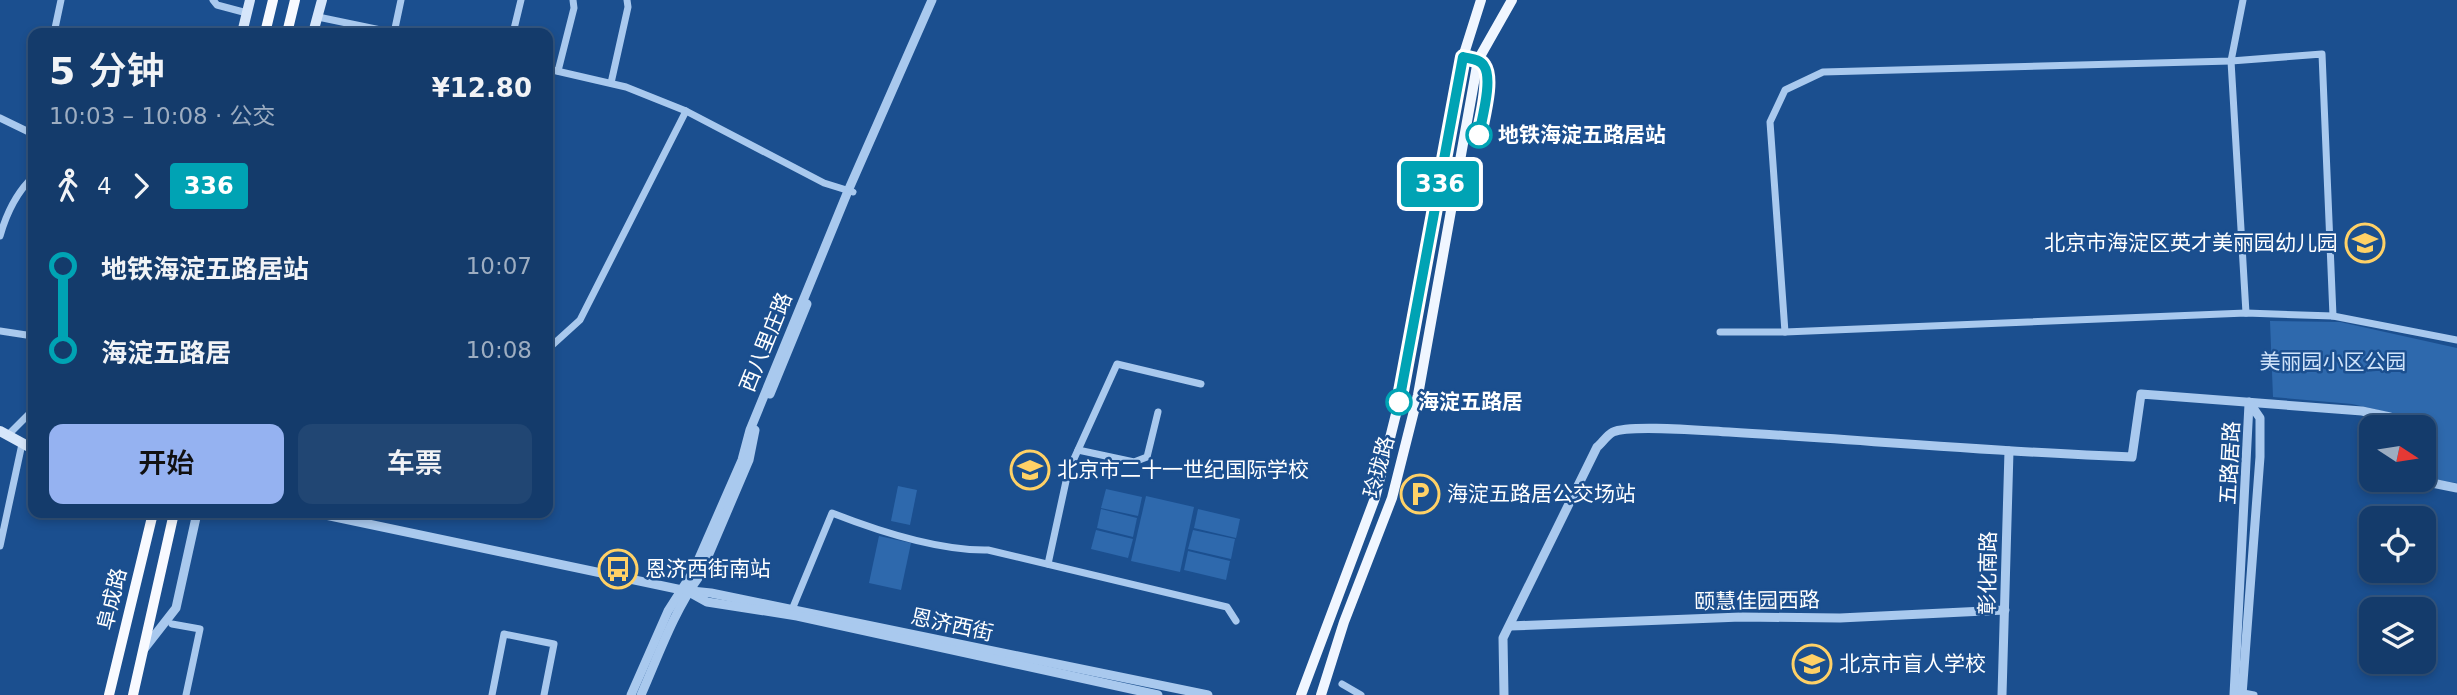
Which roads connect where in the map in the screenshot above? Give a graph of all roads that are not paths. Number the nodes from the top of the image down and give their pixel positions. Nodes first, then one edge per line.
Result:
1 (61, 0) edge
2 (213, 0) edge
3 (250, 0) edge
4 (273, 0) edge
5 (295, 0) edge
6 (321, 0) edge
7 (401, 0) edge
8 (520, 0) edge
9 (573, 0) edge
10 (627, 0) edge
11 (932, 0) edge
12 (938, 0) edge
13 (1481, 0) edge
14 (1512, 0) edge
15 (2243, 0) edge
16 (247, 13) junction
17 (318, 17) junction
18 (55, 28) edge
19 (243, 28) edge
20 (266, 28) edge
21 (288, 28) edge
22 (315, 28) edge
23 (370, 28) edge
24 (395, 28) edge
25 (514, 28) edge
26 (2231, 61) junction
27 (553, 70) edge
28 (558, 71) junction
29 (611, 83) junction
30 (686, 111) junction
31 (0, 118) edge
32 (28, 132) edge
33 (28, 182) edge
34 (851, 191) junction
35 (2, 223) edge
36 (0, 236) edge
37 (2246, 313) junction
38 (2333, 316) junction
39 (0, 331) edge
40 (1785, 331) junction
41 (1720, 332) dead end
42 (28, 335) edge
43 (2457, 340) edge
44 (553, 344) edge
45 (1201, 384) dead end
46 (2249, 402) junction
47 (1158, 412) dead end
48 (28, 414) edge
49 (2381, 415) edge
50 (4, 433) edge
51 (22, 444) junction
52 (28, 447) edge
53 (1078, 450) junction
54 (2009, 451) junction
55 (2436, 484) edge
56 (2457, 488) edge
57 (152, 518) edge
58 (173, 518) edge
59 (196, 518) edge
60 (340, 518) edge
61 (0, 546) edge
62 (1048, 564) junction
63 (685, 591) junction
64 (2004, 610) dead end
65 (791, 613) junction
66 (1236, 621) dead end
67 (172, 624) dead end
68 (1510, 626) junction
69 (143, 650) junction
70 (1342, 684) dead end
71 (1141, 693) edge
72 (2238, 693) edge
73 (109, 695) edge
74 (132, 695) edge
75 (186, 695) edge
76 (492, 695) edge
77 (544, 695) edge
78 (632, 695) edge
79 (641, 695) edge
80 (1158, 695) edge
81 (1208, 695) edge
82 (1301, 695) edge
83 (1321, 695) edge
84 (1361, 695) edge
85 (1504, 695) edge
86 (2002, 695) edge
87 (2254, 695) edge

1 - 18 street
2 - 16 street
3 - 16 main road
4 - 20 highway
5 - 21 highway
6 - 17 main road
7 - 24 street
8 - 25 street
9 - 28 street
10 - 29 street
11 - 34 street, 西八里庄路
12 - 34 street, 西八里庄路
13 - 82 main road, 玲珑路
14 - 83 main road, 玲珑路
15 - 26 street
16 - 19 main road
17 - 22 main road
17 - 23 street
26 - 37 street
26 - 38 street
26 - 40 street
27 - 28 street
28 - 29 street
29 - 30 street
30 - 34 street
30 - 44 street
31 - 32 street
33 - 35 street
34 - 63 street, 西八里庄路
35 - 36 street
37 - 38 street
37 - 40 street
38 - 43 street
39 - 42 street
40 - 41 street
45 - 53 street
46 - 49 street
46 - 54 street
46 - 72 street, 五路居路
47 - 53 street
48 - 50 street
50 - 51 main road
51 - 52 main road
51 - 61 street
53 - 62 street
54 - 68 street
54 - 86 street, 彰化南路
55 - 56 street
57 - 73 highway, 阜成路
58 - 69 highway, 阜成路
59 - 69 street
60 - 63 street, 恩济西街
62 - 65 street
62 - 66 street
63 - 65 street, 恩济西街
63 - 78 street, 西八里庄路
63 - 79 street, 西八里庄路
64 - 68 street, 颐慧佳园西路
65 - 71 street, 恩济西街
65 - 81 street, 恩济西街
67 - 75 street
68 - 85 street
69 - 74 highway, 阜成路
70 - 84 street
71 - 80 street, 恩济西街
72 - 87 street
76 - 77 street

